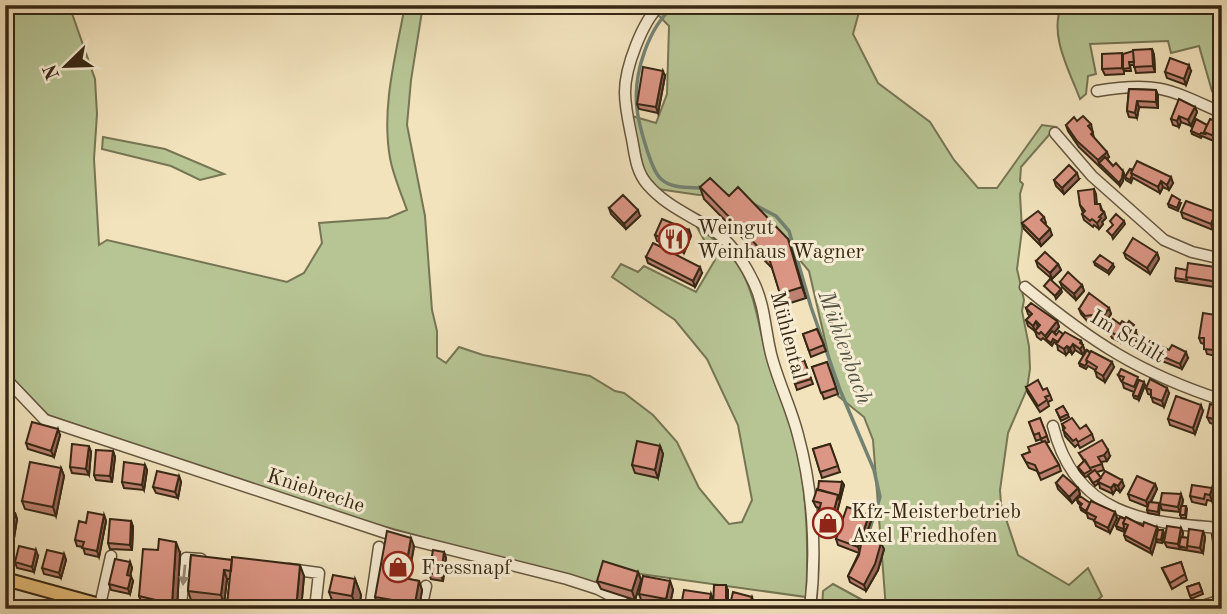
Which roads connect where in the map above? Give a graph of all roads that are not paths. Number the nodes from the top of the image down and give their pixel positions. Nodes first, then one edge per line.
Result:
1 (660, 5) edge
2 (1097, 91) dead end
3 (1222, 113) edge
4 (1055, 133) dead end
5 (1222, 259) edge
6 (1025, 287) dead end
7 (5, 378) edge
8 (1222, 400) edge
9 (1053, 426) dead end
10 (1222, 528) edge
11 (379, 547) dead end
12 (111, 556) dead end
13 (211, 561) edge
14 (272, 567) edge
15 (5, 579) edge
16 (426, 586) dead end
17 (1222, 600) edge
18 (100, 605) junction
19 (114, 609) edge
20 (223, 609) edge
21 (315, 609) edge
22 (370, 609) edge
23 (421, 609) edge
24 (630, 609) edge
25 (810, 609) edge
26 (1193, 609) edge

1 - 25 street, Mühlental
2 - 3 street
4 - 5 street
6 - 8 street, Im Schilt
7 - 24 street, Kniebreche
9 - 10 street
11 - 22 street
12 - 18 street
13 -> 20 street
14 - 21 street
15 - 18 main road
16 - 23 street
17 - 26 street
18 - 19 main road

